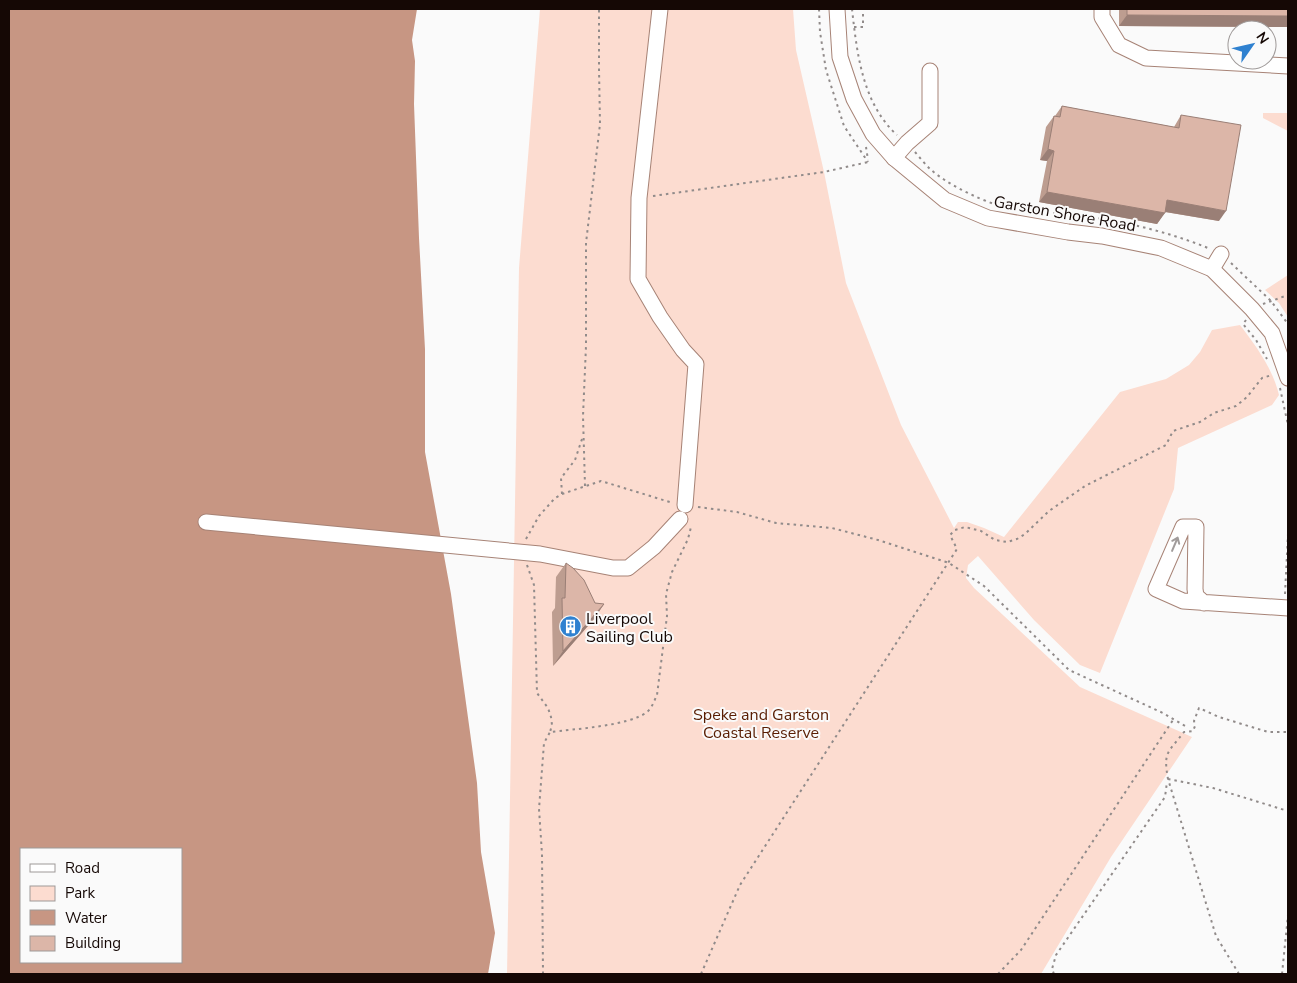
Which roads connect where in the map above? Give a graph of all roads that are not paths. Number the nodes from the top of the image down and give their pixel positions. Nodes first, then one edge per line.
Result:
1 (660, 9) edge
2 (837, 9) edge
3 (1102, 9) edge
4 (1288, 66) edge
5 (930, 71) dead end
6 (894, 158) junction
7 (1221, 254) road end
8 (1212, 268) junction
9 (1280, 373) edge
10 (206, 522) dead end
11 (1202, 602) junction
12 (1287, 603) edge

1 - 10 street
2 - 6 street, Garston Shore Road
3 - 4 street
5 - 6 street
6 - 8 street, Garston Shore Road
7 - 8 street
8 - 9 street, Garston Shore Road
11 -> 11 street
11 - 12 street

